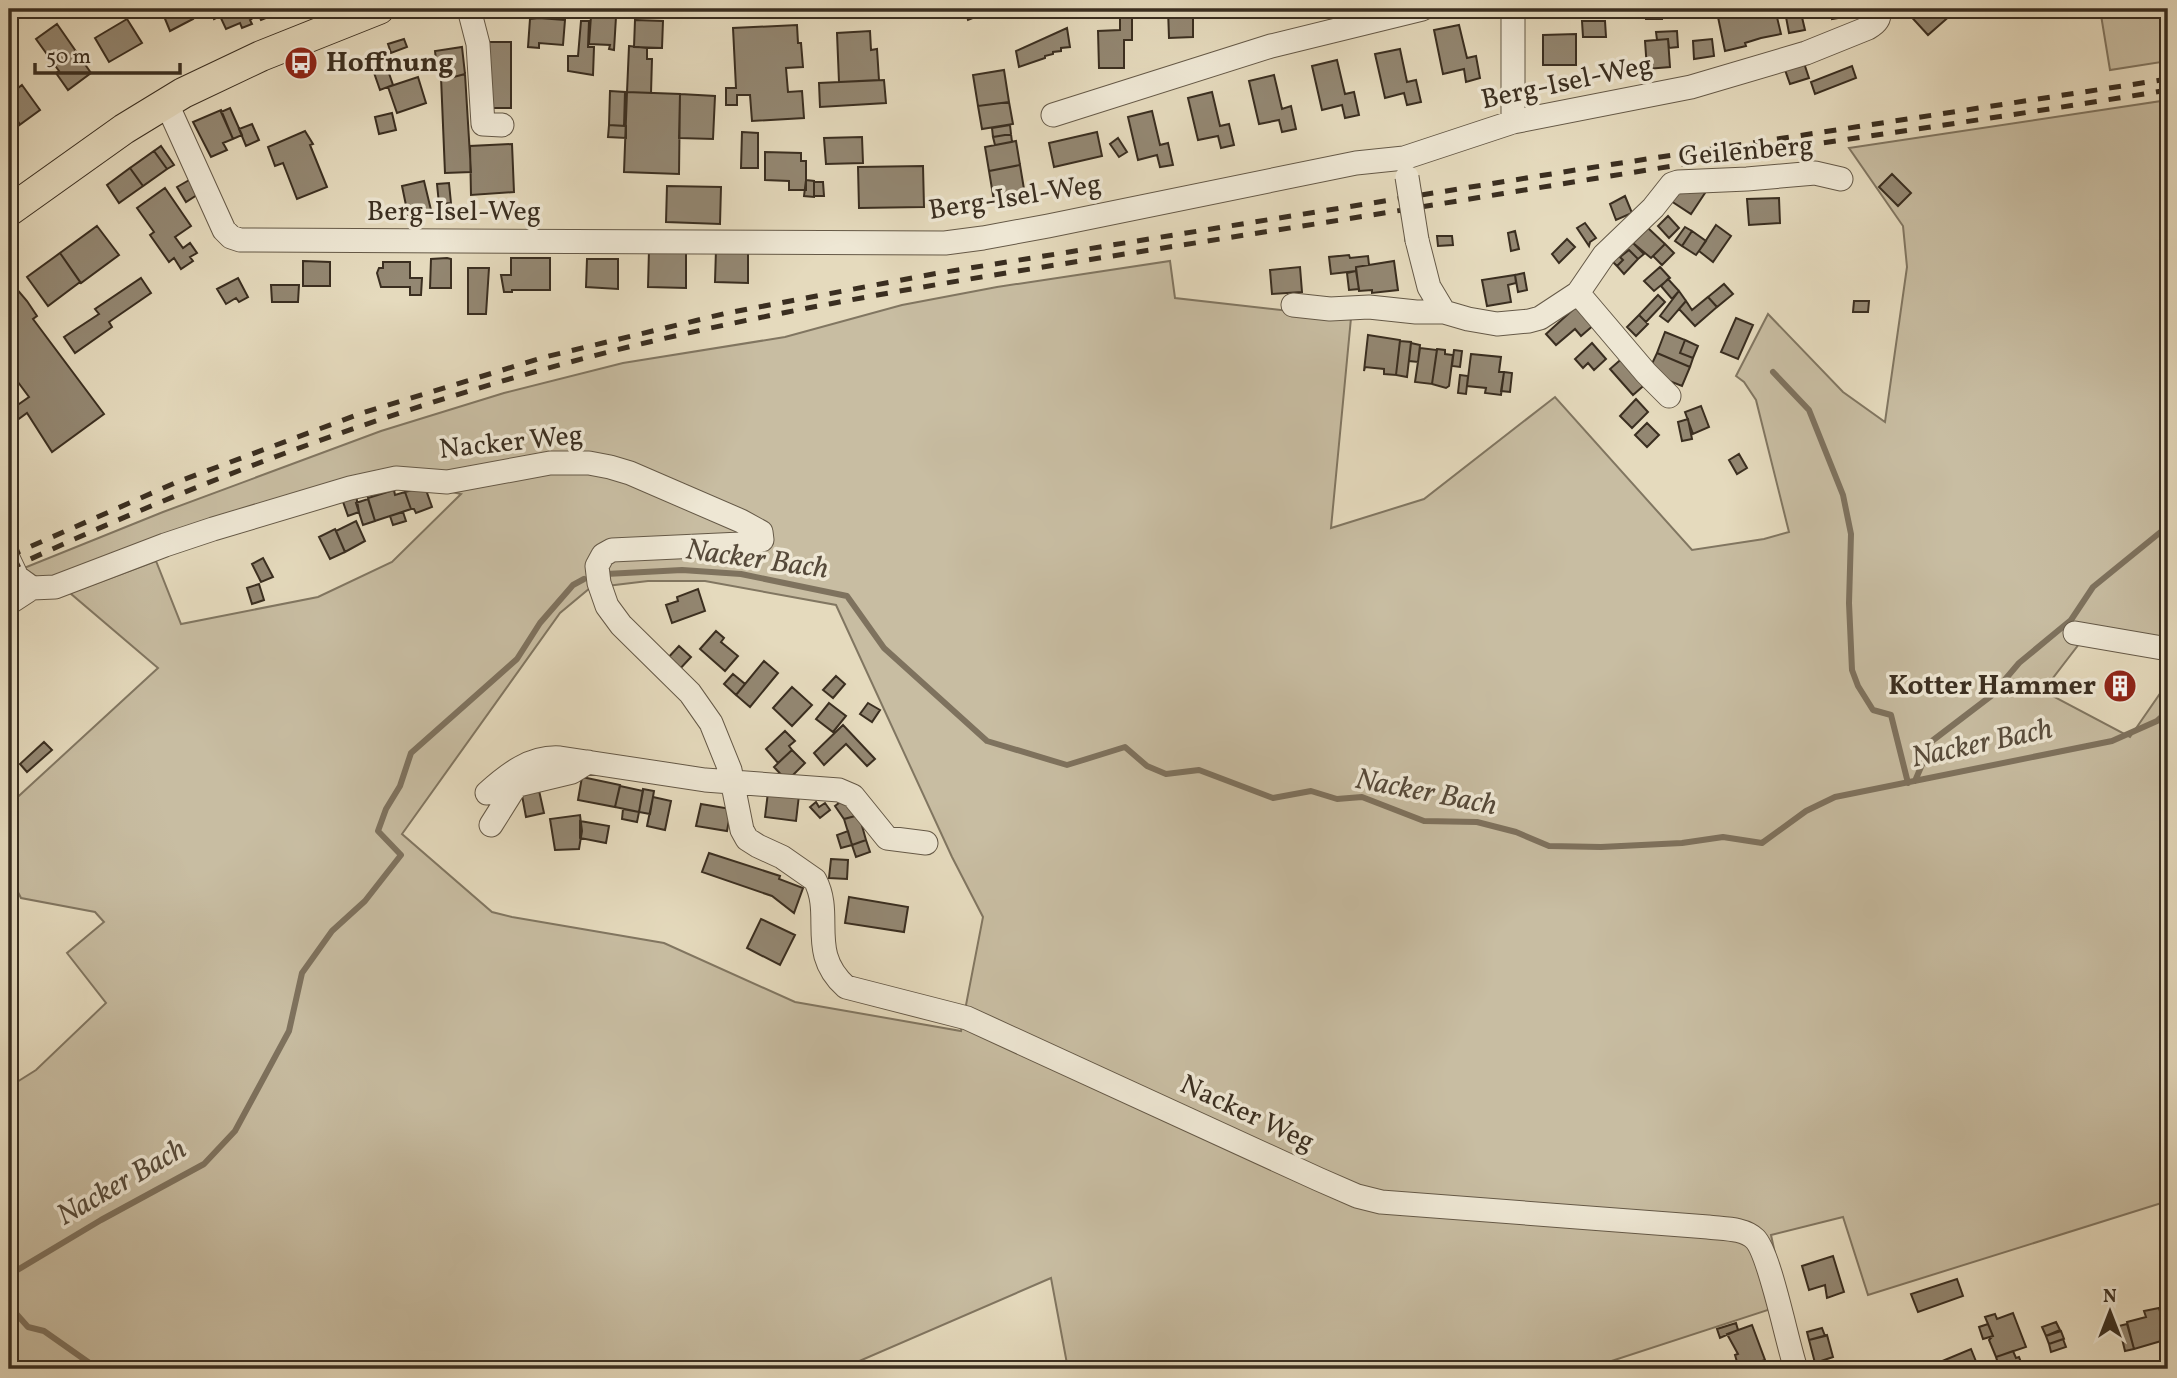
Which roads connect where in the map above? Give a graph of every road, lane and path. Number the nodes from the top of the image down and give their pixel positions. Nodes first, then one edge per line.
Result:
1 (379, 9) edge
2 (469, 9) edge
3 (1422, 9) edge
4 (1513, 9) edge
5 (1879, 9) edge
6 (166, 102) junction
7 (1053, 115) dead end
8 (1513, 122) junction
9 (502, 125) dead end
10 (1406, 167) junction
11 (1841, 179) dead end
12 (9, 211) edge
13 (1578, 293) junction
14 (1293, 305) dead end
15 (1444, 312) junction
16 (1670, 396) dead end
17 (9, 561) edge
18 (32, 589) junction
19 (9, 603) edge
20 (2075, 633) dead end
21 (2168, 649) edge
22 (589, 761) junction
23 (732, 782) junction
24 (487, 793) dead end
25 (491, 825) dead end
26 (926, 843) dead end
27 (1796, 1369) edge

1 - 6 main road
2 - 9 street
3 - 7 street
4 - 8 street
5 - 8 street, Berg-Isel-Weg
6 - 10 street, Berg-Isel-Weg
6 - 12 main road
8 - 10 street, Berg-Isel-Weg
10 - 15 street, bridge
11 - 13 street, Geilenberg
13 - 15 street, Geilenberg
13 - 16 street
14 - 15 street, Geilenberg
17 - 18 street
18 - 19 street
18 - 23 street, Nacker Weg
20 - 21 street
22 - 23 street
22 - 24 street
22 - 25 street
23 - 26 street
23 - 27 street, Nacker Weg

